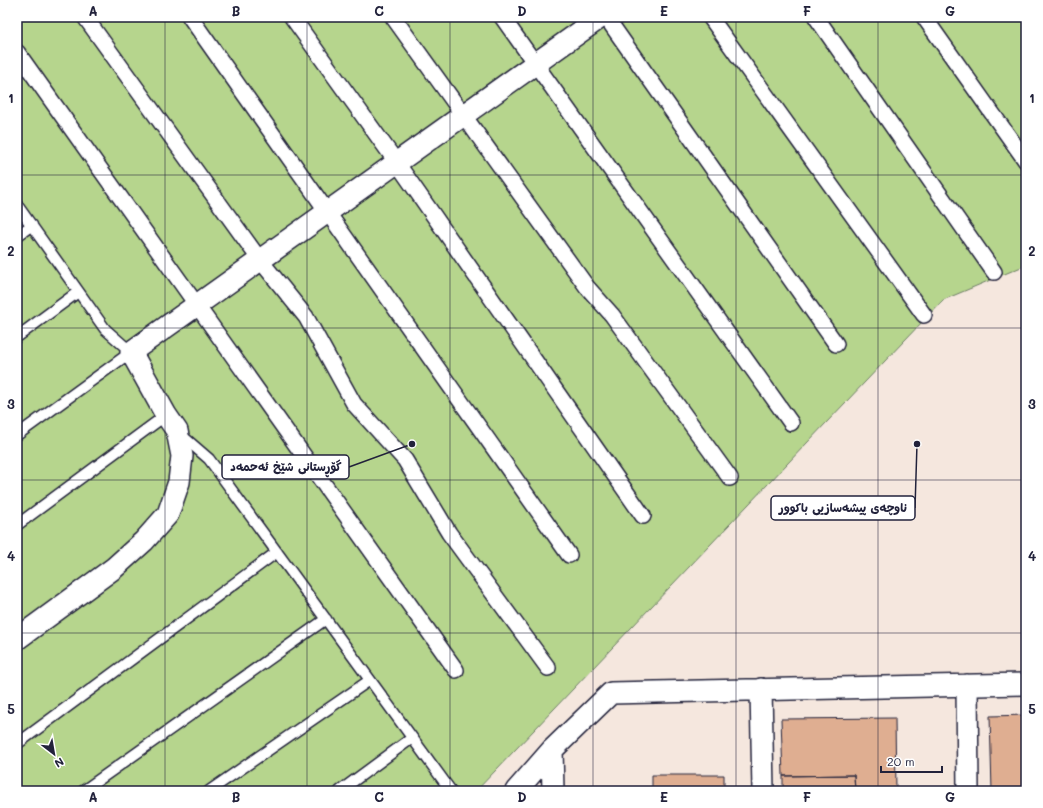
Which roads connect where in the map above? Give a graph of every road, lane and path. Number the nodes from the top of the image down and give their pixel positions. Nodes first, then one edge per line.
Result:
1 (85, 17) edge
2 (190, 17) edge
3 (292, 17) edge
4 (393, 17) edge
5 (502, 17) edge
6 (601, 17) edge
7 (606, 17) edge
8 (710, 17) edge
9 (816, 17) edge
10 (924, 17) edge
11 (17, 52) edge
12 (535, 64) junction
13 (463, 115) junction
14 (397, 162) junction
15 (1026, 162) edge
16 (17, 205) edge
17 (327, 212) junction
18 (32, 225) junction
19 (17, 236) edge
20 (260, 260) junction
21 (994, 272) dead end
22 (78, 292) junction
23 (197, 305) junction
24 (924, 316) dead end
25 (17, 337) edge
26 (836, 344) dead end
27 (131, 352) junction
28 (790, 422) dead end
29 (172, 423) junction
30 (17, 435) edge
31 (730, 478) dead end
32 (643, 516) dead end
33 (17, 525) edge
34 (277, 552) junction
35 (569, 555) dead end
36 (326, 619) junction
37 (17, 639) edge
38 (548, 668) dead end
39 (456, 670) dead end
40 (370, 680) junction
41 (1026, 684) edge
42 (967, 685) junction
43 (761, 690) junction
44 (412, 738) junction
45 (17, 744) edge
46 (552, 750) junction
47 (83, 791) edge
48 (209, 791) edge
49 (340, 791) edge
50 (451, 791) edge
51 (516, 791) edge
52 (553, 791) edge
53 (763, 791) edge
54 (968, 791) edge

1 - 20 street
2 - 17 street
3 - 14 street
4 - 13 street
5 - 12 street
6 - 12 street
7 - 26 street
8 - 24 street
9 - 21 street
10 - 15 street
11 - 23 street
12 - 13 street
12 - 28 street
13 - 14 street
13 - 31 street
14 - 17 street
14 - 32 street
16 - 18 lane
17 - 20 street
17 - 35 street
18 - 19 lane
18 - 22 lane
20 - 23 street
20 - 38 street
22 - 25 lane
22 - 27 lane
23 - 27 street
23 - 39 street
27 - 29 street
27 - 30 lane
29 - 33 lane
29 - 34 lane
29 - 37 street
34 - 36 lane
34 - 45 lane
36 - 40 lane
36 - 47 lane
40 - 44 lane
40 - 48 lane
41 - 42 street
42 - 43 street
42 - 54 street
43 - 46 street
43 - 53 street
44 - 49 lane
44 - 50 lane
46 - 51 street
46 - 52 street

